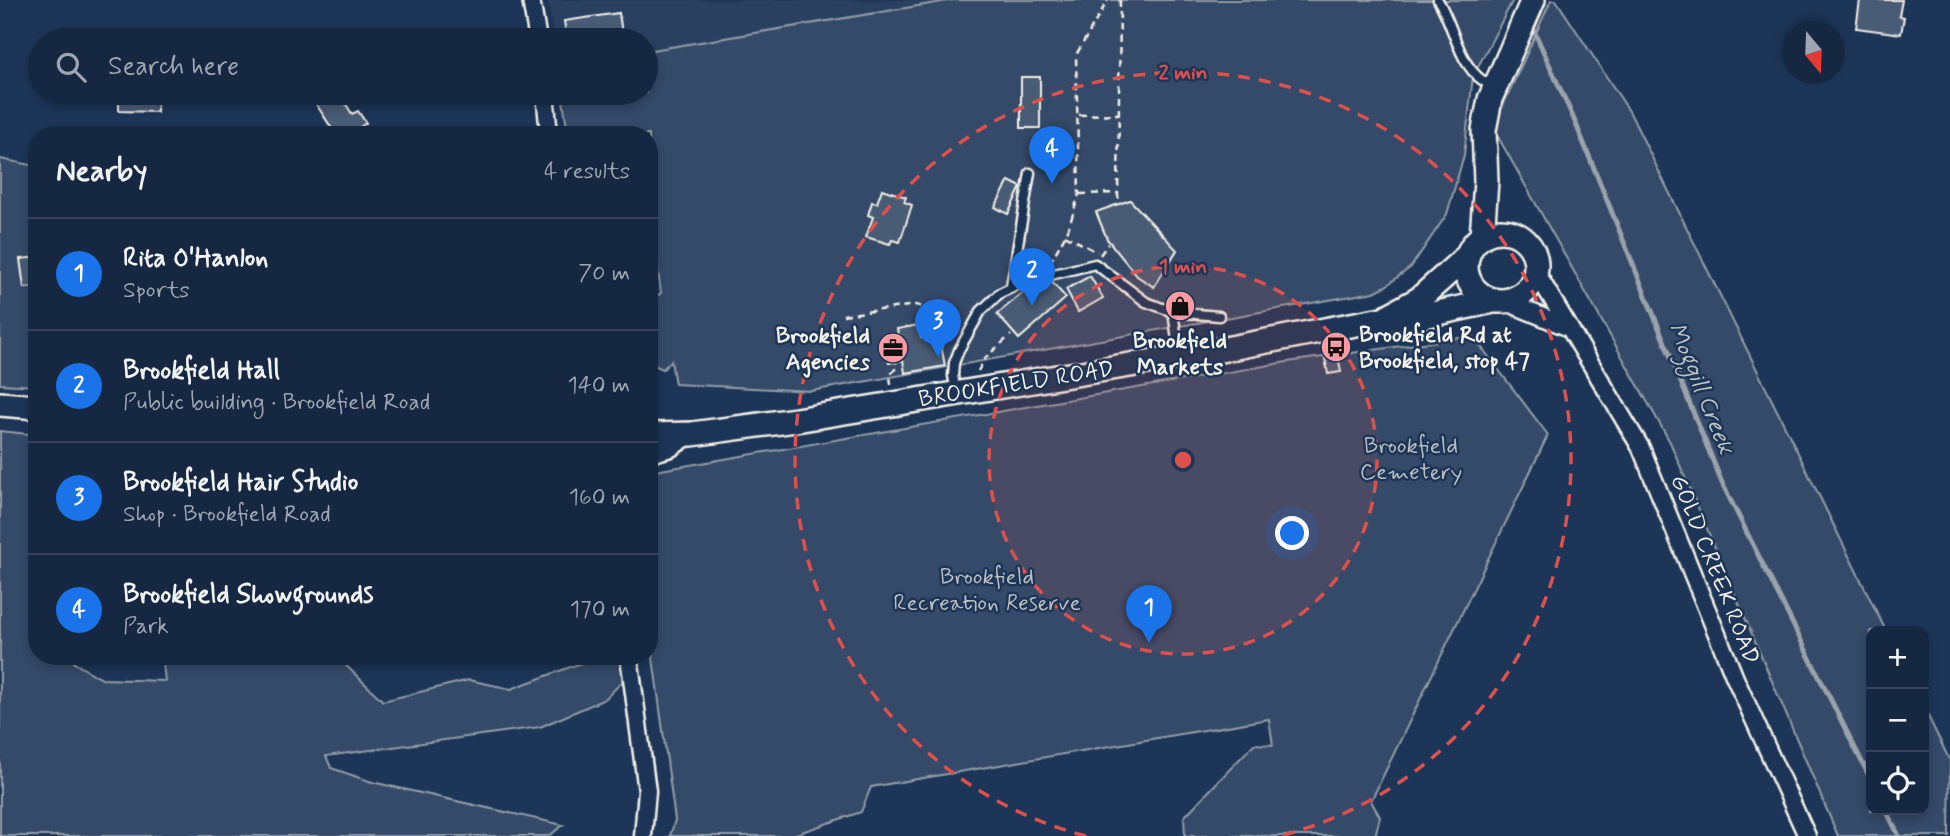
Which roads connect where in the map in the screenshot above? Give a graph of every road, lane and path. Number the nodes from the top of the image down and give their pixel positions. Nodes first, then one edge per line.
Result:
1 (531, 0) edge
2 (1108, 0) edge
3 (1120, 0) edge
4 (1438, 0) edge
5 (1533, 0) edge
6 (536, 28) edge
7 (1498, 78) junction
8 (546, 105) edge
9 (1118, 114) junction
10 (1079, 115) junction
11 (548, 126) edge
12 (1030, 173) dead end
13 (1118, 193) junction
14 (1079, 194) junction
15 (1121, 201) dead end
16 (1493, 234) junction
17 (1066, 235) junction
18 (1101, 254) dead end
19 (1468, 256) junction
20 (1536, 272) junction
21 (1042, 279) junction
22 (1011, 286) junction
23 (1499, 301) junction
24 (1173, 312) junction
25 (843, 315) dead end
26 (1219, 316) dead end
27 (1382, 319) junction
28 (1567, 327) junction
29 (1011, 335) dead end
30 (960, 350) junction
31 (1180, 356) junction
32 (896, 362) dead end
33 (978, 372) dead end
34 (891, 385) dead end
35 (957, 393) junction
36 (0, 404) edge
37 (28, 406) edge
38 (692, 434) junction
39 (658, 435) edge
40 (658, 452) edge
41 (630, 665) edge
42 (643, 836) edge
43 (1807, 836) edge

1 - 6 street
2 - 10 path
3 - 9 path
4 - 7 lane
5 - 7 main road
7 - 16 main road
8 - 11 street
9 - 10 path
9 - 13 path
10 - 14 path
12 - 22 lane
13 - 14 path
13 - 15 path
14 - 17 path
16 - 19 main road
16 - 20 main road
17 - 18 path
17 - 21 path
19 - 23 main road
19 - 27 main road, BROOKFIELD ROAD
20 - 23 main road
20 - 28 street, GOLD CREEK ROAD
21 - 22 lane
21 - 24 lane
22 - 30 lane
23 - 27 main road, BROOKFIELD ROAD
23 - 28 street
24 - 26 lane
24 - 31 lane
25 - 30 path
27 - 31 main road, BROOKFIELD ROAD
28 - 43 street, GOLD CREEK ROAD
29 - 33 path
30 - 35 lane
31 - 35 main road, BROOKFIELD ROAD
32 - 34 path
35 - 38 main road, BROOKFIELD ROAD
36 - 37 main road
38 - 39 main road, BROOKFIELD ROAD
38 - 40 street
41 - 42 street

